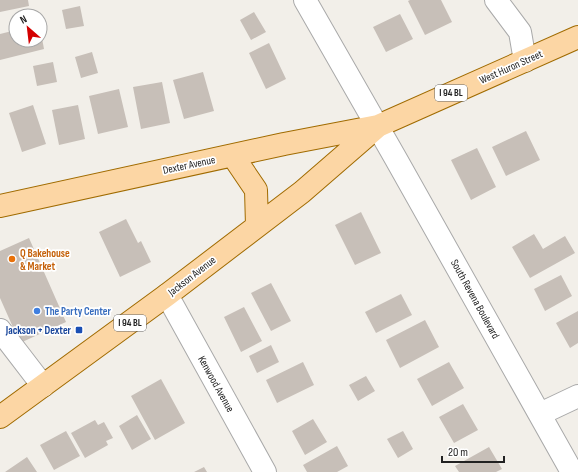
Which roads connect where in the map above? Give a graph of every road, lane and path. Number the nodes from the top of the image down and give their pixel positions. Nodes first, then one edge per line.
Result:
1 (305, 0) edge
2 (496, 0) edge
3 (578, 37) edge
4 (525, 61) junction
5 (378, 126) junction
6 (233, 156) junction
7 (0, 206) edge
8 (257, 226) junction
9 (167, 295) junction
10 (0, 330) edge
11 (44, 386) junction
12 (578, 396) edge
13 (540, 414) junction
14 (0, 417) edge
15 (265, 472) edge
16 (572, 472) edge

1 - 5 street, South Revena Boulevard
2 - 4 street
3 - 4 main road, West Huron Street / I 94 BL
4 - 5 main road, West Huron Street / I 94 BL
5 - 6 main road, Dexter Avenue
5 - 8 main road, Jackson Avenue / I 94 BL
5 - 13 street, South Revena Boulevard
6 - 7 main road, Dexter Avenue
6 - 8 main road
8 - 9 main road, Jackson Avenue / I 94 BL
9 - 11 main road, Jackson Avenue / I 94 BL
9 - 15 street, Kenwood Avenue
10 - 11 street
11 - 14 main road, Jackson Avenue / I 94 BL
12 - 13 street
13 - 16 street, South Revena Boulevard

